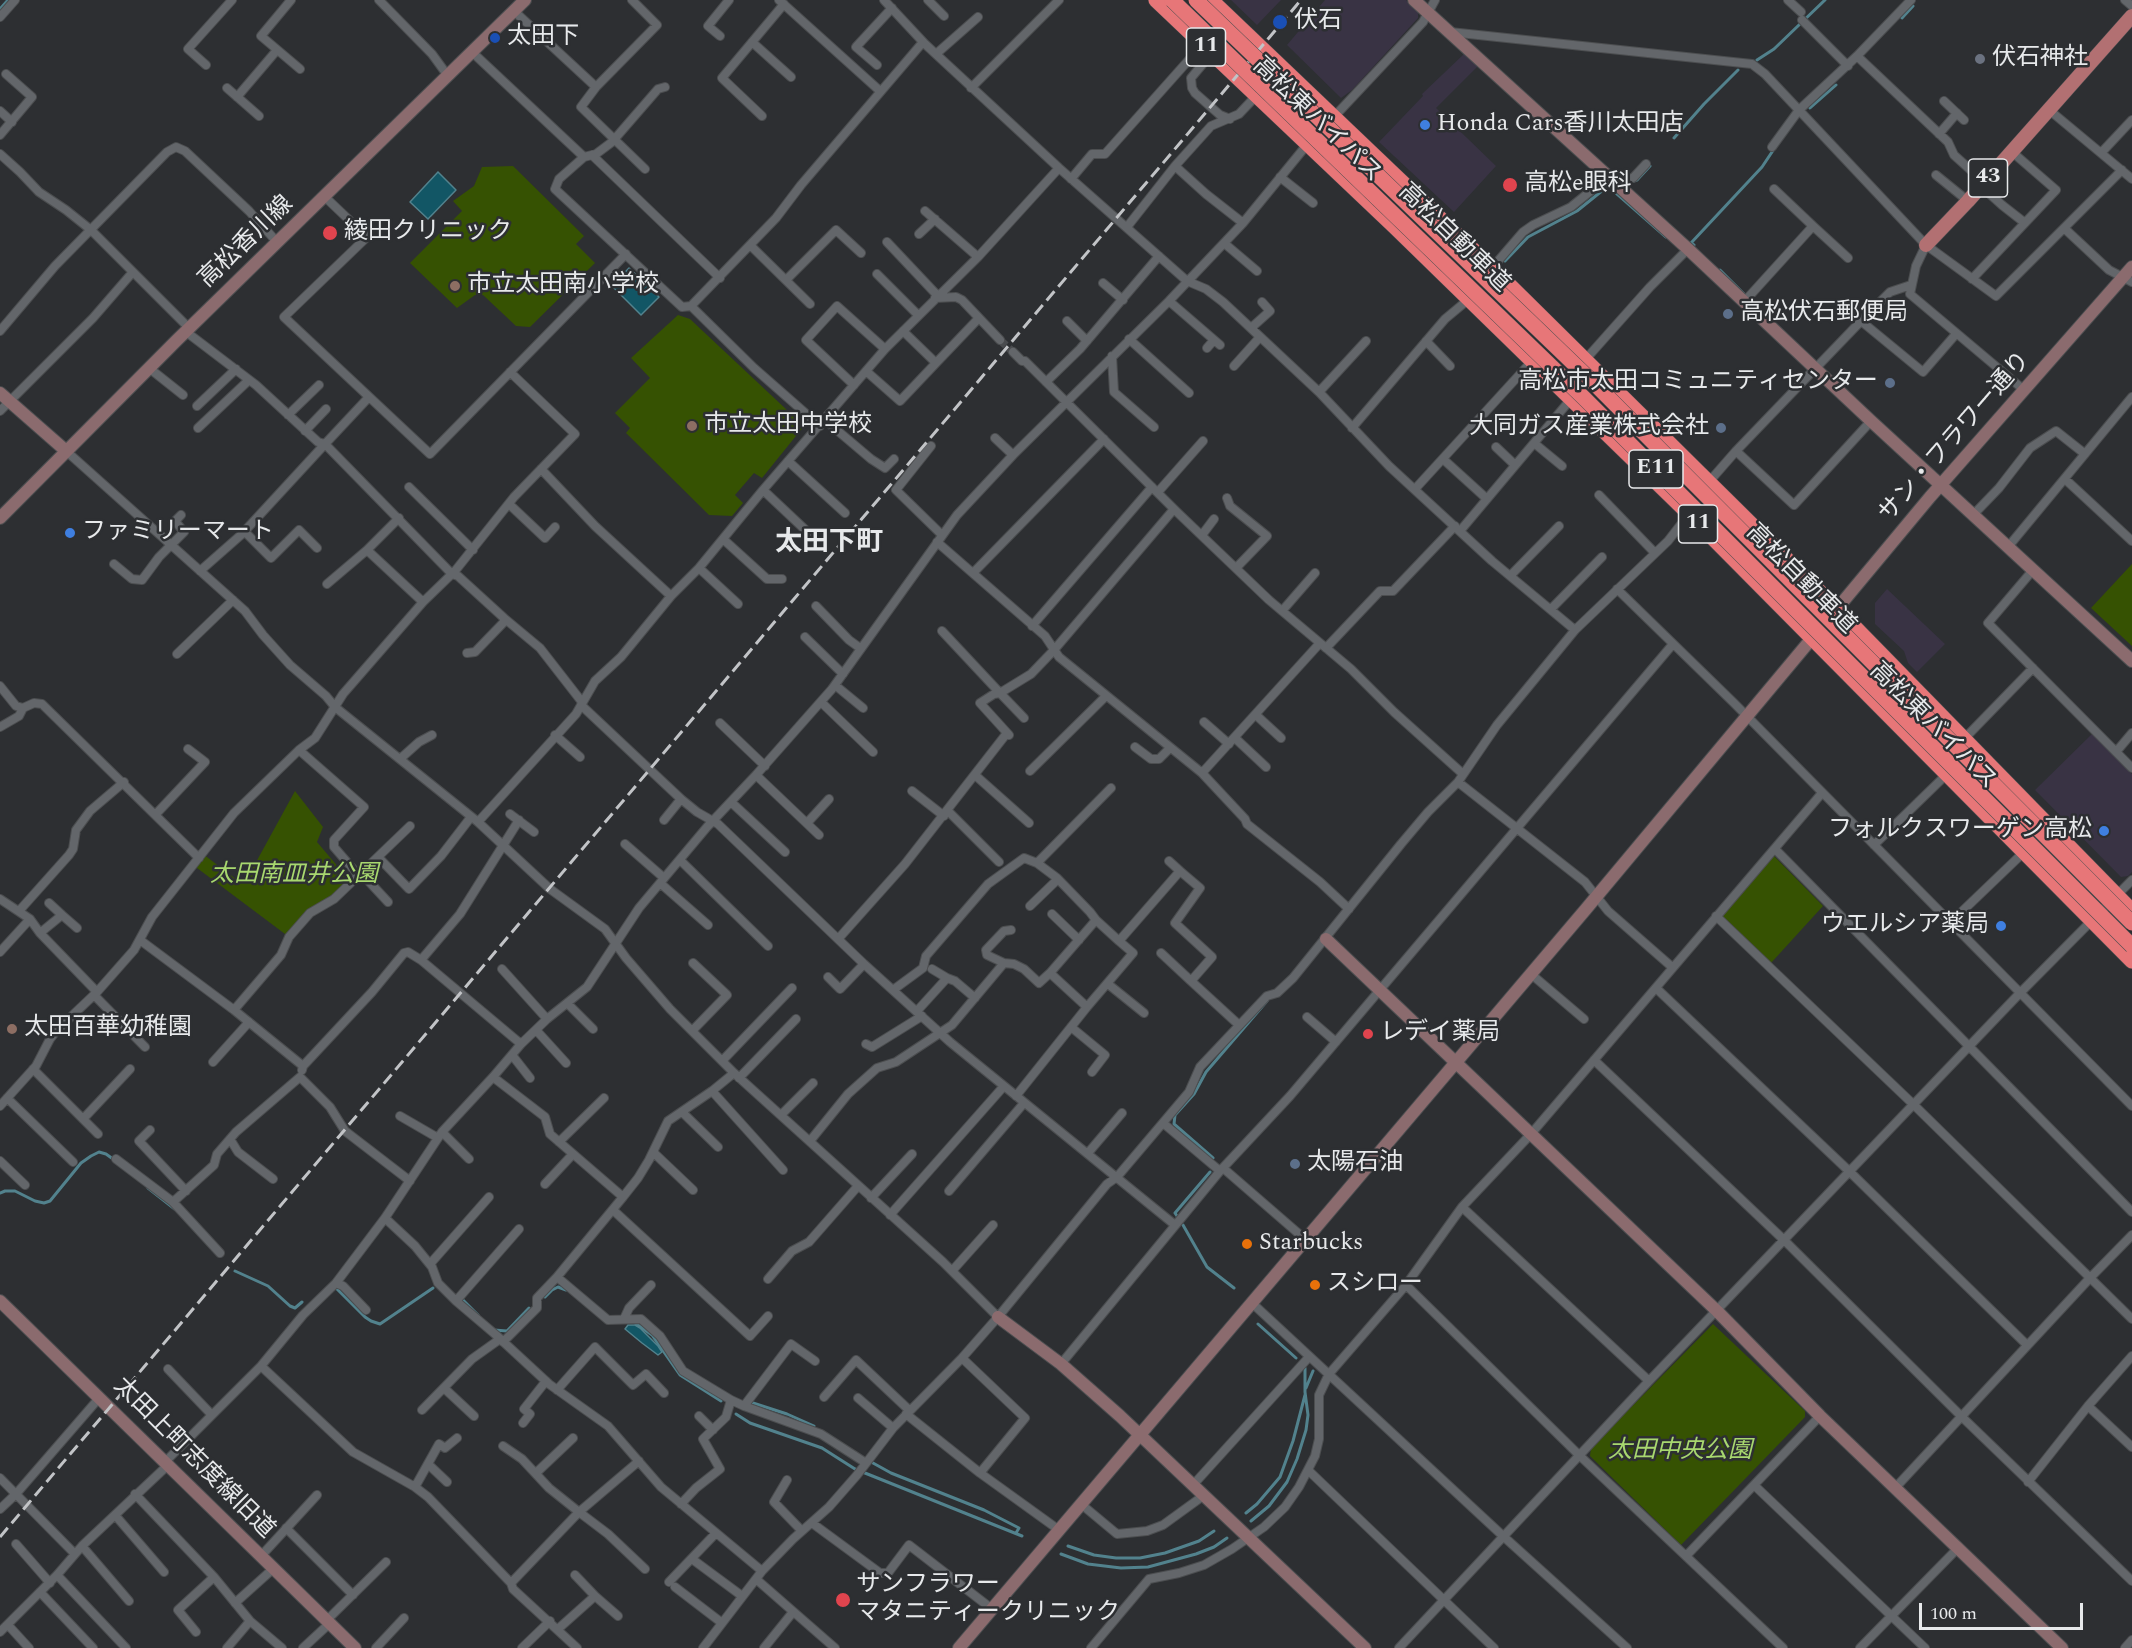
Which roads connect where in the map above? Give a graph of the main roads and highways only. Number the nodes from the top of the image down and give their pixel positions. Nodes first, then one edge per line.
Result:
1 (1156, 0) edge
2 (1173, 0) edge
3 (1196, 0) edge
4 (1211, 0) edge
5 (2132, 16) edge
6 (1926, 245) road end
7 (2132, 911) edge
8 (2132, 923) edge
9 (2132, 946) edge
10 (2132, 961) edge

1 - 10 highway, 高松東バイパス / 11
2 - 9 highway, 高松自動車道 / E11, bridge
3 - 8 highway, 高松自動車道 / E11, bridge
4 - 7 highway, 高松東バイパス / 11
5 - 6 main road, 43

